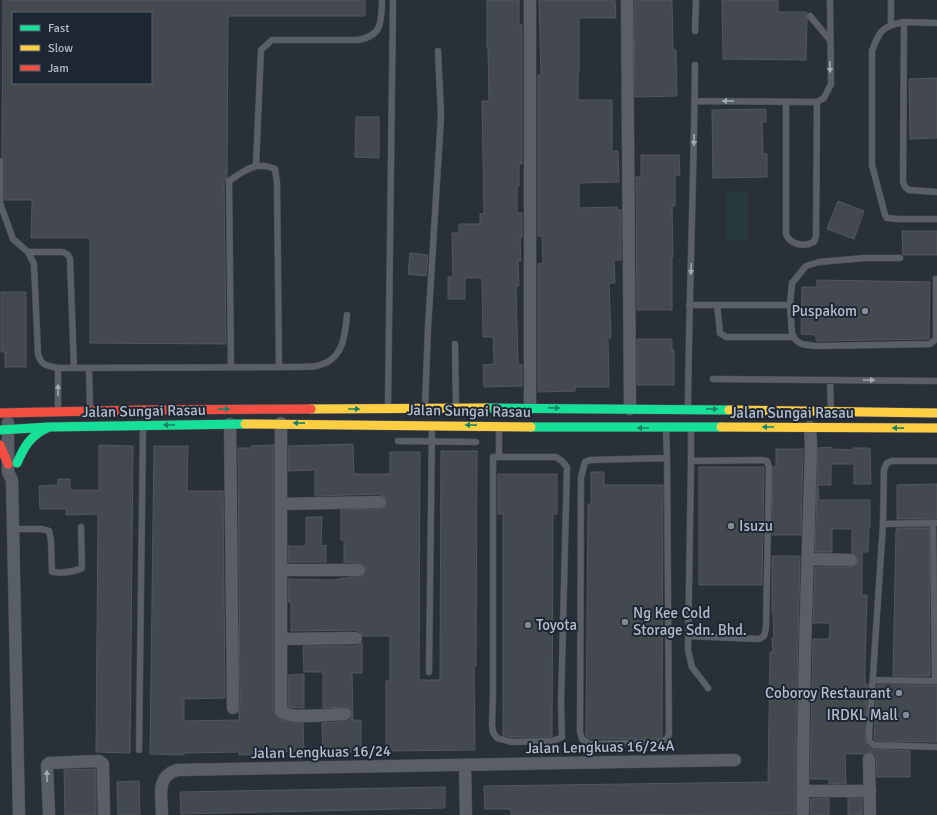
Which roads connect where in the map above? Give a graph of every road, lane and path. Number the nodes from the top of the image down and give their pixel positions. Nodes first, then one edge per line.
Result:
1 (382, 0) edge
2 (393, 0) edge
3 (530, 0) edge
4 (627, 0) edge
5 (696, 0) edge
6 (830, 0) edge
7 (891, 0) edge
8 (810, 16) dead end
9 (904, 22) junction
10 (937, 22) edge
11 (891, 24) junction
12 (695, 31) dead end
13 (830, 40) junction
14 (438, 51) dead end
15 (695, 64) dead end
16 (695, 100) junction
17 (786, 102) junction
18 (817, 102) junction
19 (0, 161) edge
20 (256, 165) junction
21 (937, 192) edge
22 (937, 219) edge
23 (28, 252) junction
24 (900, 258) dead end
25 (936, 280) dead end
26 (689, 305) junction
27 (717, 305) junction
28 (790, 305) junction
29 (347, 315) dead end
30 (936, 323) edge
31 (793, 337) junction
32 (455, 344) dead end
33 (279, 366) junction
34 (231, 367) junction
35 (58, 368) junction
36 (74, 368) junction
37 (89, 368) junction
38 (713, 379) dead end
39 (830, 380) junction
40 (937, 381) edge
41 (388, 408) junction
42 (425, 408) junction
43 (456, 408) junction
44 (530, 408) junction
45 (630, 408) junction
46 (688, 409) junction
47 (58, 411) junction
48 (90, 411) junction
49 (831, 411) junction
50 (8, 412) edge
51 (937, 413) edge
52 (281, 423) junction
53 (230, 424) junction
54 (143, 425) junction
55 (432, 425) junction
56 (499, 426) junction
57 (49, 427) junction
58 (810, 427) junction
59 (666, 428) junction
60 (690, 428) junction
61 (937, 428) edge
62 (8, 430) edge
63 (398, 441) dead end
64 (431, 441) junction
65 (476, 442) dead end
66 (0, 445) edge
67 (500, 457) junction
68 (667, 458) junction
69 (692, 461) junction
70 (937, 461) edge
71 (13, 464) junction
72 (380, 502) dead end
73 (281, 504) junction
74 (935, 523) edge
75 (882, 524) junction
76 (81, 527) dead end
77 (13, 529) junction
78 (808, 560) junction
79 (851, 560) dead end
80 (281, 570) junction
81 (359, 570) dead end
82 (688, 636) junction
83 (356, 638) dead end
84 (281, 639) junction
85 (429, 672) dead end
86 (873, 680) junction
87 (936, 681) edge
88 (708, 688) dead end
89 (233, 708) dead end
90 (345, 714) dead end
91 (937, 747) edge
92 (139, 750) dead end
93 (869, 759) dead end
94 (735, 760) dead end
95 (465, 766) junction
96 (803, 791) junction
97 (870, 791) junction
98 (19, 815) edge
99 (49, 815) edge
100 (104, 815) edge
101 (162, 815) edge
102 (466, 815) edge
103 (803, 815) edge
104 (870, 815) edge

1 - 20 lane
2 - 41 lane
3 - 44 street
4 - 45 street
5 - 12 lane
6 - 13 lane
7 - 11 lane
8 - 13 lane
9 - 10 lane
9 - 11 lane
9 - 21 lane
11 - 22 lane
13 -> 18 lane
14 - 42 lane
15 - 16 lane
17 -> 16 lane
16 -> 26 lane
17 - 18 lane
17 - 18 lane
19 - 23 lane
20 - 33 lane
20 - 34 lane
23 - 35 lane
23 - 36 lane
24 - 28 lane
25 - 30 lane
26 - 27 lane
26 - 46 lane
27 - 28 lane
27 - 31 lane
28 - 31 lane
29 - 33 lane
30 - 31 lane
32 - 43 lane
33 - 34 lane
34 - 37 lane
35 - 36 lane
47 -> 35 lane
36 - 37 lane
37 - 48 lane
38 - 39 lane
39 -> 40 lane
39 - 49 lane
41 - 42 main road, Jalan Sungai Rasau
48 -> 41 main road, Jalan Sungai Rasau
42 - 43 main road, Jalan Sungai Rasau
43 - 44 main road, Jalan Sungai Rasau
44 -> 45 main road, Jalan Sungai Rasau
45 - 46 main road, Jalan Sungai Rasau
46 -> 49 main road, Jalan Sungai Rasau
47 - 48 main road, Jalan Sungai Rasau
47 - 50 main road, Jalan Sungai Rasau
49 - 51 main road, Jalan Sungai Rasau
50 - 62 street
52 - 53 main road, Jalan Sungai Rasau
55 -> 52 main road, Jalan Sungai Rasau
52 - 73 street
53 -> 54 main road, Jalan Sungai Rasau
53 - 89 street
54 - 57 main road, Jalan Sungai Rasau
54 - 92 lane
56 -> 55 main road, Jalan Sungai Rasau
55 - 64 lane
59 -> 56 main road, Jalan Sungai Rasau
56 - 67 lane
57 - 62 main road, Jalan Sungai Rasau
57 - 71 main road
58 -> 60 main road, Jalan Sungai Rasau
61 -> 58 main road, Jalan Sungai Rasau
58 - 78 street
59 - 60 main road, Jalan Sungai Rasau
59 - 68 lane
60 - 69 lane
62 - 71 street
63 - 64 lane
64 - 65 lane
64 - 85 lane
66 - 71 main road
67 - 67 lane
68 - 68 lane
69 - 82 lane
69 - 82 lane
70 - 75 lane
71 - 77 street
72 - 73 street
73 - 80 street
74 - 75 lane
74 - 87 lane
75 - 86 lane
76 - 77 lane
77 - 98 street
78 - 79 street
78 - 96 street
80 - 81 street
80 - 84 street
82 - 88 lane
83 - 84 street
84 - 90 street
86 - 87 lane
86 - 91 lane
93 - 97 street
94 - 95 street, Jalan Lengkuas 16/24A
95 - 101 street, Jalan Lengkuas 16/24
95 - 102 street
96 - 97 street
96 - 103 street
97 - 104 street
99 -> 100 street

